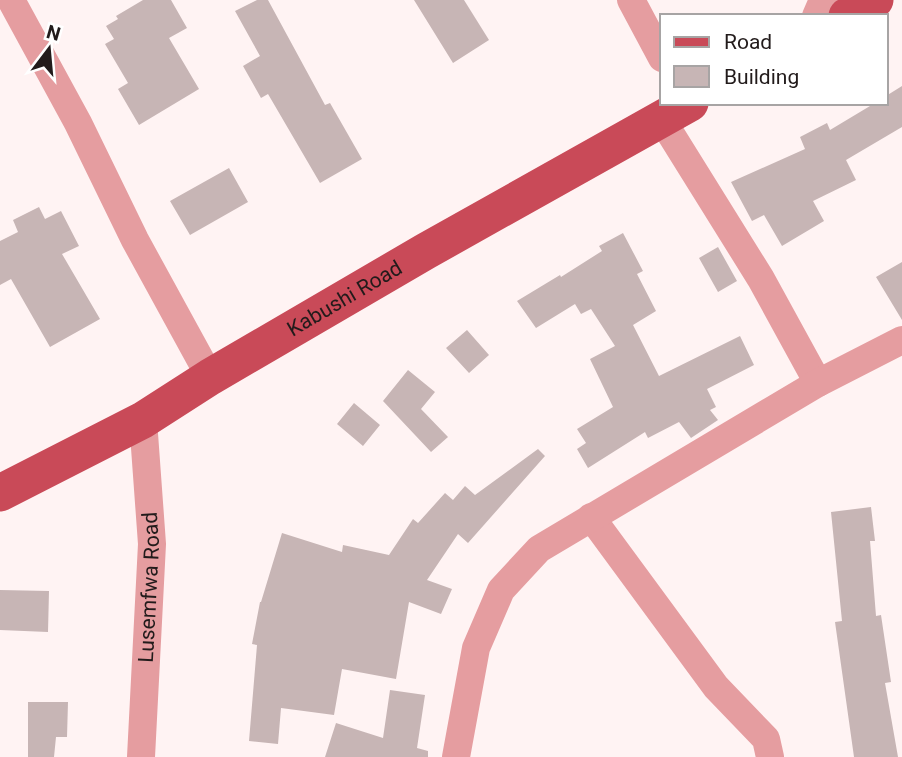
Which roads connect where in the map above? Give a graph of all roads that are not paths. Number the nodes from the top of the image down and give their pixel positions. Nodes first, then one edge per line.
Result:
1 (11, 0) edge
2 (631, 0) edge
3 (875, 0) edge
4 (850, 14) edge
5 (660, 54) edge
6 (682, 108) edge
7 (902, 340) edge
8 (210, 377) junction
9 (818, 383) junction
10 (143, 420) junction
11 (0, 493) edge
12 (591, 517) junction
13 (141, 757) edge
14 (456, 757) edge
15 (770, 757) edge

1 - 8 street
2 - 5 street
3 - 4 main road
6 - 8 main road, Kabushi Road
6 - 9 street
7 - 9 street
8 - 10 main road, Kabushi Road
9 - 12 street
10 - 11 main road, Kabushi Road
10 - 13 street, Lusemfwa Road
12 - 14 street
12 - 15 street

